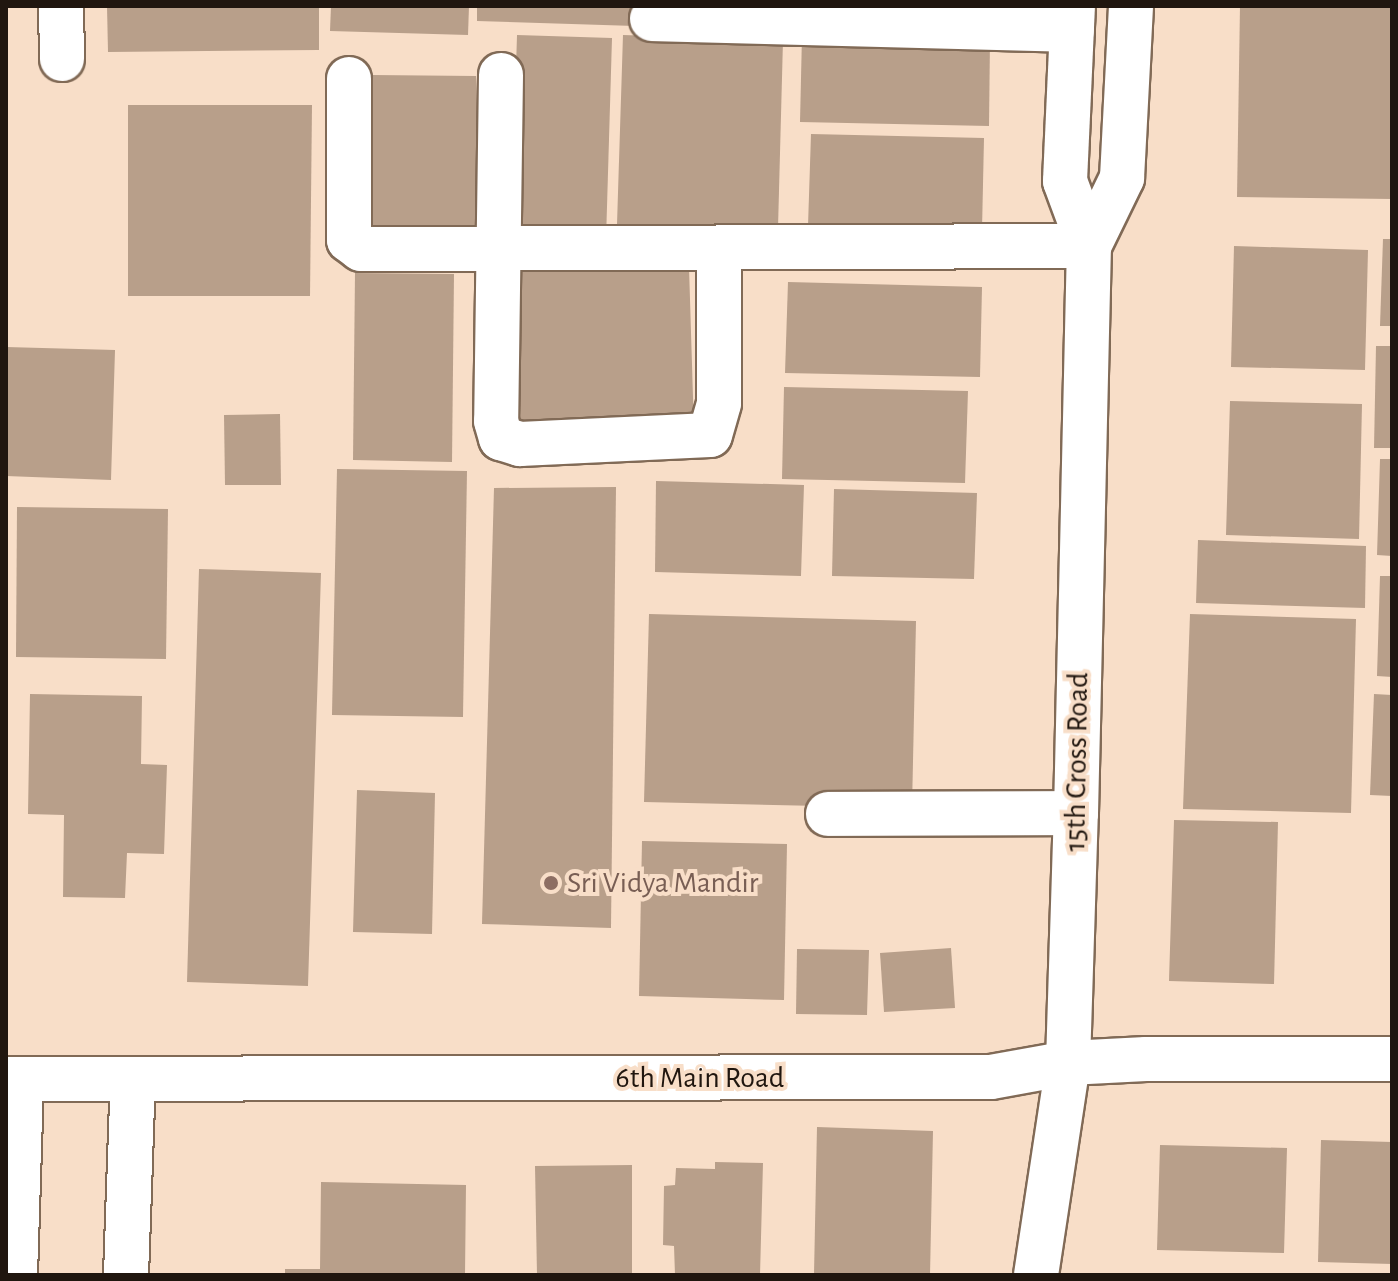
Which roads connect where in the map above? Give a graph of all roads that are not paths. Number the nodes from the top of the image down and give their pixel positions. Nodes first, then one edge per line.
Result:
1 (61, 6) edge
2 (1131, 6) edge
3 (1072, 18) edge
4 (652, 19) dead end
5 (62, 59) dead end
6 (501, 75) dead end
7 (349, 79) dead end
8 (1089, 246) junction
9 (719, 248) junction
10 (499, 250) junction
11 (1076, 813) junction
12 (828, 814) dead end
13 (1392, 1059) edge
14 (1068, 1063) junction
15 (14, 1079) edge
16 (133, 1079) junction
17 (15, 1275) edge
18 (126, 1275) edge
19 (1036, 1275) edge

1 - 5 street
2 - 8 street, 15th Cross Road
3 - 4 street
3 - 8 street, 15th Cross Road
6 - 10 street
7 - 10 street
8 - 9 street
8 - 11 street, 15th Cross Road
9 - 10 street
9 - 10 street
11 - 12 street
11 - 14 street, 15th Cross Road
13 - 14 street, 6th Main Road
14 - 16 street, 6th Main Road
14 - 19 street, 15th Cross Road
15 - 16 street, 6th Main Road
15 - 17 street
16 - 18 street

